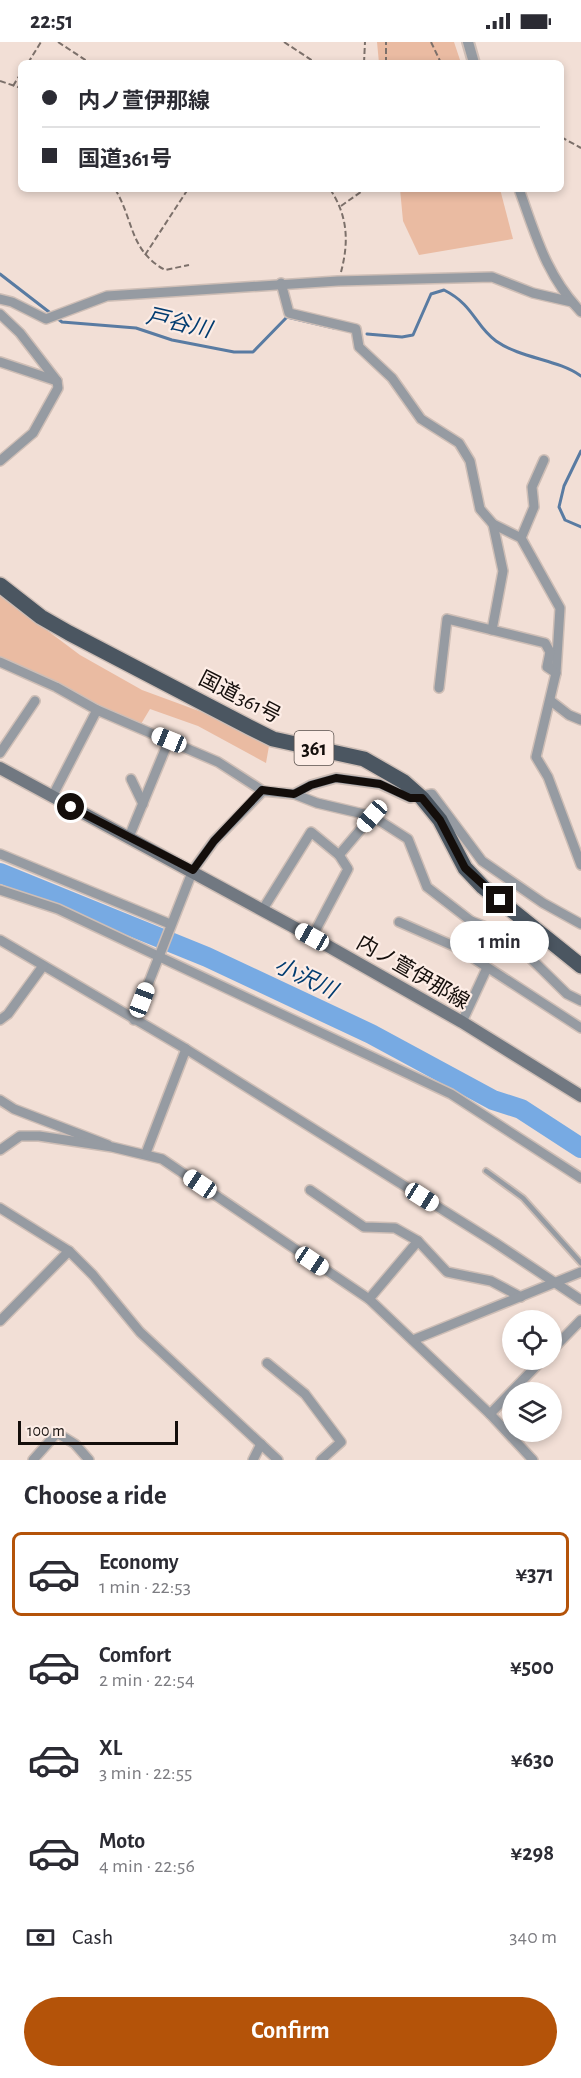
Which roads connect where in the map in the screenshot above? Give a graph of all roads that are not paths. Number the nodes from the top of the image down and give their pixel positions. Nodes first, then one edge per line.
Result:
1 (468, 42) edge
2 (473, 60) edge
3 (520, 192) edge
4 (281, 283) junction
5 (0, 300) edge
6 (572, 302) junction
7 (581, 312) edge
8 (0, 314) edge
9 (0, 362) edge
10 (57, 381) junction
11 (2, 456) edge
12 (544, 460) dead end
13 (493, 524) junction
14 (521, 538) junction
15 (0, 585) edge
16 (492, 630) junction
17 (0, 662) edge
18 (556, 673) junction
19 (439, 688) dead end
20 (35, 700) dead end
21 (551, 701) junction
22 (97, 711) junction
23 (581, 720) edge
24 (169, 740) junction
25 (0, 753) edge
26 (0, 768) edge
27 (131, 779) dead end
28 (262, 790) junction
29 (294, 794) junction
30 (52, 797) junction
31 (422, 798) junction
32 (143, 804) junction
33 (372, 816) junction
34 (129, 837) junction
35 (0, 854) edge
36 (339, 855) junction
37 (581, 865) edge
38 (193, 870) junction
39 (0, 890) edge
40 (263, 909) junction
41 (471, 921) junction
42 (399, 922) dead end
43 (581, 924) edge
44 (170, 926) junction
45 (508, 936) junction
46 (312, 937) junction
47 (0, 940) edge
48 (555, 944) junction
49 (456, 947) junction
50 (158, 958) junction
51 (43, 966) junction
52 (581, 966) edge
53 (487, 968) junction
54 (581, 1001) edge
55 (0, 1020) edge
56 (135, 1020) junction
57 (462, 1022) junction
58 (581, 1029) edge
59 (186, 1049) junction
60 (581, 1096) edge
61 (0, 1100) edge
62 (112, 1147) junction
63 (0, 1150) edge
64 (146, 1154) junction
65 (486, 1171) dead end
66 (581, 1178) edge
67 (310, 1190) dead end
68 (0, 1208) edge
69 (418, 1241) junction
70 (69, 1251) junction
71 (581, 1263) edge
72 (581, 1272) edge
73 (553, 1282) junction
74 (521, 1296) junction
75 (369, 1299) junction
76 (581, 1300) edge
77 (0, 1320) edge
78 (581, 1320) edge
79 (413, 1340) junction
80 (562, 1340) edge
81 (267, 1363) dead end
82 (532, 1370) edge
83 (490, 1414) junction
84 (261, 1444) junction
85 (33, 1460) edge
86 (88, 1460) edge
87 (253, 1460) edge
88 (278, 1460) edge
89 (321, 1460) edge
90 (532, 1460) edge

1 - 2 street
3 - 6 street
4 - 5 street
4 - 6 street
4 - 13 street
6 - 7 street
8 - 10 street
9 - 10 street
10 - 11 street
12 - 14 street
13 - 14 street
13 - 16 street
14 - 18 street
15 - 31 highway, 国道361号 / 361
16 - 18 street
16 - 19 street
17 - 22 street
18 - 21 street
20 - 25 street
21 - 23 street
21 - 37 street
22 - 24 street
22 - 30 street
24 - 28 street
24 - 32 street
26 - 30 main road, 内ノ萱伊那線
27 - 32 street
28 - 29 street
28 - 38 street
29 - 31 street
29 - 33 street
30 - 34 main road, 内ノ萱伊那線
31 - 43 street
31 - 48 highway, 国道361号 / 361
32 - 34 street
33 - 36 street
33 - 41 street
34 - 38 main road, 内ノ萱伊那線
35 - 44 street
36 - 40 street
36 - 46 street
38 - 40 main road, 内ノ萱伊那線
38 - 44 street
39 - 50 street
40 - 46 main road, 内ノ萱伊那線
41 - 45 street
41 - 49 street
42 - 49 street
44 - 50 street
45 - 48 street
45 - 54 street
46 - 57 main road, 内ノ萱伊那線
47 - 51 street
48 - 52 highway, 国道361号 / 361
49 - 53 street
50 - 56 street
50 - 66 street
51 - 55 street
51 - 56 street
53 - 57 street
53 - 58 street
56 - 59 street
57 - 60 main road, 内ノ萱伊那線
59 - 64 street
59 - 73 street
61 - 62 street
62 - 63 street
62 - 64 street
64 - 75 street
65 - 71 lane
67 - 69 street
68 - 70 street
69 - 74 street
69 - 75 street
70 - 77 street
70 - 84 street
72 - 73 street
73 - 74 street
73 - 76 street
74 - 79 street
75 - 79 street
78 - 80 street
79 - 83 street
81 - 89 street
82 - 83 street
83 - 90 street
84 - 87 street
84 - 88 street
85 - 86 street

